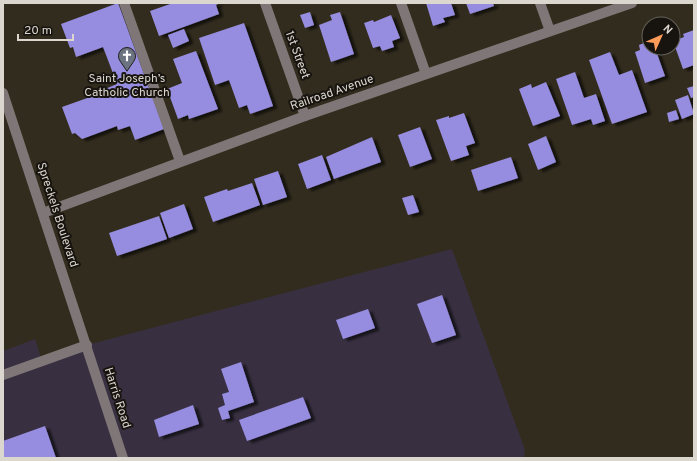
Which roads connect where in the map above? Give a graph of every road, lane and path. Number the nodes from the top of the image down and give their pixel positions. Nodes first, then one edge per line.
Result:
1 (124, 3) edge
2 (265, 3) edge
3 (401, 3) edge
4 (540, 3) edge
5 (632, 3) edge
6 (550, 31) junction
7 (426, 74) junction
8 (3, 93) edge
9 (305, 116) junction
10 (180, 161) junction
11 (42, 213) junction
12 (87, 345) junction
13 (3, 375) edge
14 (123, 458) edge

1 - 10 street
2 - 9 street, 1st Street
3 - 7 street
4 - 6 street
5 - 6 street, Railroad Avenue
6 - 7 street, Railroad Avenue
7 - 9 street, Railroad Avenue
8 - 11 street, Spreckels Boulevard
9 - 10 street, Railroad Avenue
10 - 11 street, Railroad Avenue
11 - 12 street, Spreckels Boulevard
12 - 13 street
12 - 14 street, Harris Road

